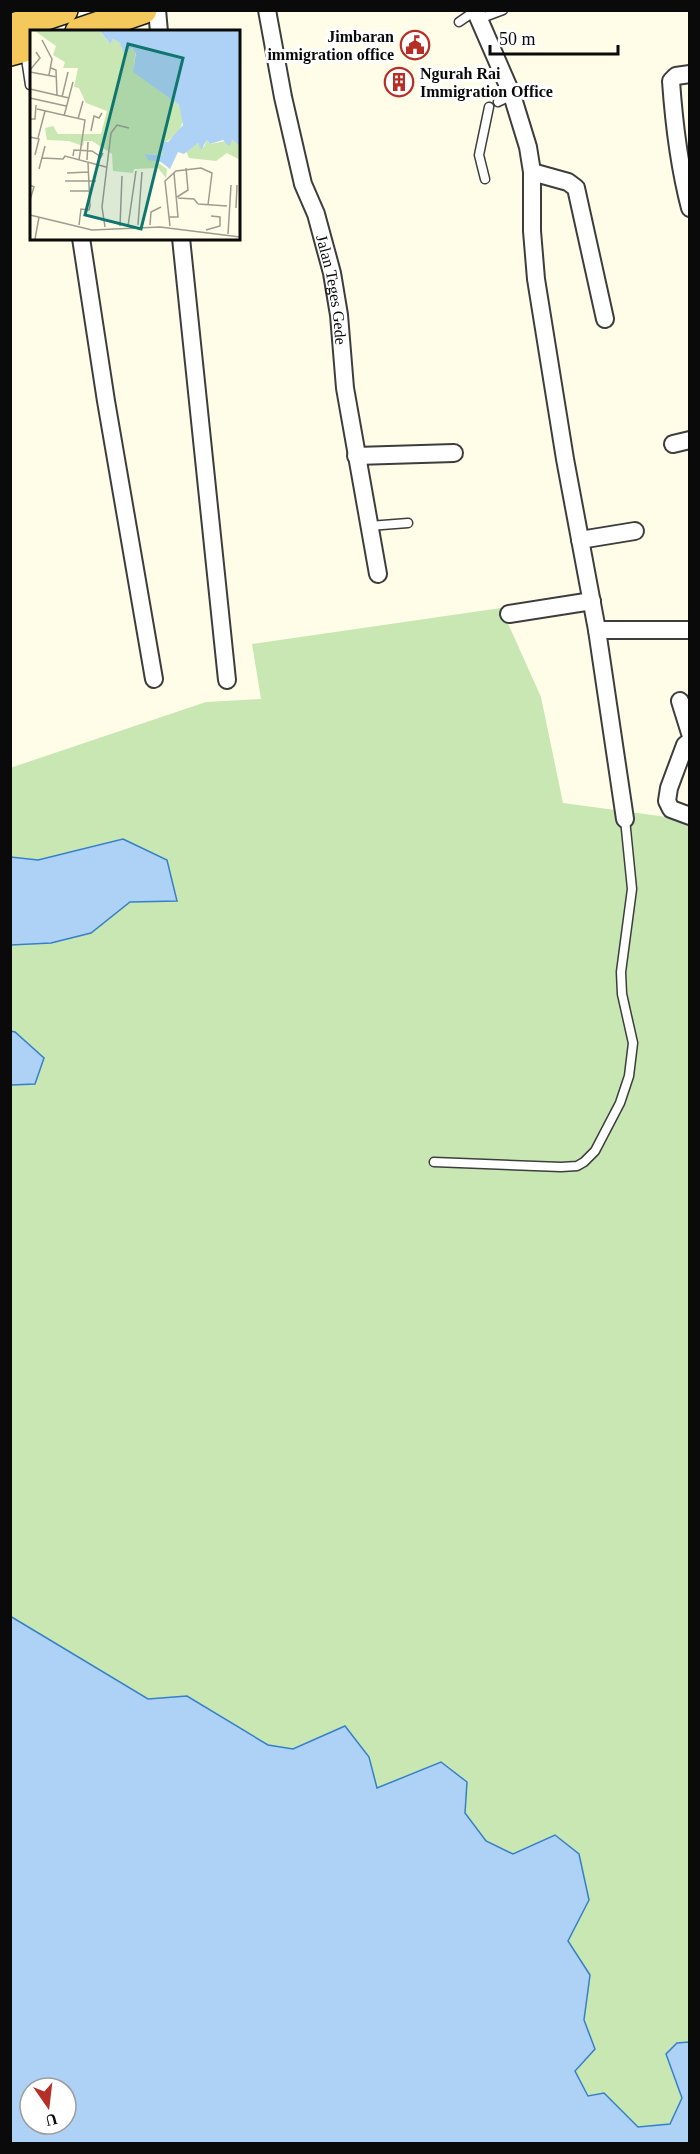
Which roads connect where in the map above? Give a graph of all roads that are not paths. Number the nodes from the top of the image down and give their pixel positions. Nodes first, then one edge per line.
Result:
1 (64, 10) edge
2 (143, 10) edge
3 (157, 10) edge
4 (267, 10) edge
5 (503, 10) edge
6 (476, 14) edge
7 (459, 22) dead end
8 (85, 30) edge
9 (159, 30) edge
10 (17, 37) edge
11 (690, 74) edge
12 (30, 85) edge
13 (489, 107) dead end
14 (532, 172) junction
15 (485, 179) dead end
16 (690, 208) edge
17 (81, 240) edge
18 (181, 240) edge
19 (605, 319) dead end
20 (690, 440) edge
21 (672, 444) dead end
22 (454, 453) dead end
23 (356, 456) junction
24 (408, 524) dead end
25 (369, 526) junction
26 (636, 531) dead end
27 (580, 540) junction
28 (378, 574) dead end
29 (592, 601) junction
30 (509, 614) dead end
31 (597, 630) junction
32 (690, 630) edge
33 (154, 679) dead end
34 (227, 680) dead end
35 (680, 701) dead end
36 (690, 733) edge
37 (690, 741) edge
38 (690, 816) edge
39 (625, 819) joint
40 (434, 1162) dead end

1 - 10 highway
2 - 8 highway
3 - 9 street
4 - 23 street, Jalan Teges Gede
5 - 6 lane
6 - 7 lane
6 - 14 street
10 - 12 lane
11 - 16 street
13 - 15 lane
14 - 19 street
14 - 27 street
17 - 33 street
18 - 34 street
20 - 21 street
22 - 23 street
23 - 25 street, Jalan Teges Gede
24 - 25 lane
25 - 28 street, Jalan Teges Gede
26 - 27 street
27 - 29 street
29 - 30 street
29 - 31 street
31 - 32 street
31 - 39 street
35 - 36 street
37 - 38 street
39 - 40 lane

